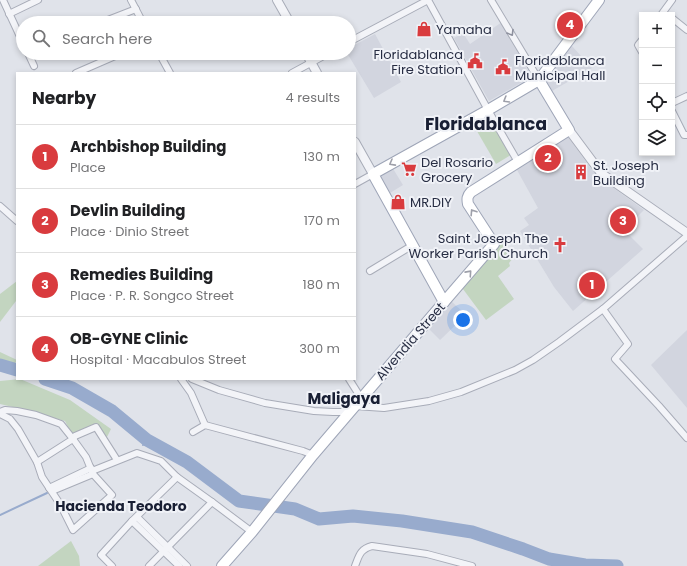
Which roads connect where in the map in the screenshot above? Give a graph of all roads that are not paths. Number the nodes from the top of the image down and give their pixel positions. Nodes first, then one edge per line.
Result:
1 (3, 0) edge
2 (38, 0) edge
3 (131, 0) edge
4 (277, 0) edge
5 (428, 0) edge
6 (491, 0) edge
7 (599, 0) edge
8 (672, 0) edge
9 (136, 9) junction
10 (665, 12) edge
11 (9, 14) junction
12 (118, 16) edge
13 (140, 16) edge
14 (286, 16) edge
15 (675, 20) edge
16 (16, 28) edge
17 (687, 30) edge
18 (356, 38) edge
19 (31, 60) edge
20 (106, 60) edge
21 (162, 60) edge
22 (316, 60) edge
23 (312, 62) junction
24 (34, 66) dead end
25 (78, 72) edge
26 (168, 72) edge
27 (294, 72) edge
28 (317, 72) edge
29 (539, 80) junction
30 (687, 96) edge
31 (675, 102) edge
32 (488, 110) junction
33 (675, 117) edge
34 (569, 130) junction
35 (687, 135) edge
36 (356, 144) edge
37 (518, 162) junction
38 (373, 174) junction
39 (356, 183) edge
40 (0, 206) edge
41 (16, 220) edge
42 (687, 233) edge
43 (687, 236) edge
44 (413, 246) junction
45 (370, 271) dead end
46 (444, 302) junction
47 (603, 309) junction
48 (182, 380) edge
49 (194, 380) edge
50 (349, 380) edge
51 (353, 408) junction
52 (0, 413) edge
53 (205, 425) junction
54 (193, 432) dead end
55 (687, 438) edge
56 (73, 439) junction
57 (313, 455) junction
58 (117, 460) junction
59 (37, 462) junction
60 (92, 471) junction
61 (177, 477) junction
62 (51, 490) junction
63 (212, 502) junction
64 (134, 519) junction
65 (255, 529) junction
66 (166, 549) junction
67 (112, 566) edge
68 (148, 566) edge
69 (179, 566) edge
70 (187, 566) edge
71 (222, 566) edge
72 (355, 566) edge
73 (472, 566) edge

1 - 11 street
2 - 11 street
3 - 9 street
4 - 14 street
5 - 18 street
5 - 32 street
6 -> 29 street
7 - 29 main road
8 - 10 street
9 - 12 street
9 - 13 street
11 - 16 street
15 - 17 street
19 - 24 street
20 - 25 street
21 - 26 street
22 - 23 street
23 - 27 street
23 - 28 street
29 -> 32 main road
29 - 34 main road
30 - 31 street
32 - 37 street
32 -> 38 main road
33 - 35 street
34 - 37 main road
34 - 42 street
36 - 38 street
46 -> 37 main road, Alvendia Street
38 - 39 street
38 - 44 main road
40 - 41 street
43 - 47 street
44 - 45 street
44 - 46 main road
46 - 51 main road, Alvendia Street
47 - 51 street
47 - 55 street
48 - 53 street
49 - 51 street
50 - 51 street
51 - 57 main road, Alvendia Street
52 - 56 street
52 - 59 street
53 - 54 street
53 - 57 street
56 - 58 street
56 - 59 street
56 - 60 street
57 - 65 main road, Alvendia Street
58 - 60 street
58 - 61 street
59 - 62 street
60 - 62 street
60 - 62 street
61 - 63 street
61 - 64 street
63 - 65 street
63 - 66 street
64 - 66 street
64 - 67 street
65 - 71 main road, Alvendia Street
66 - 68 street
66 - 69 street
66 - 70 street
72 - 73 street

